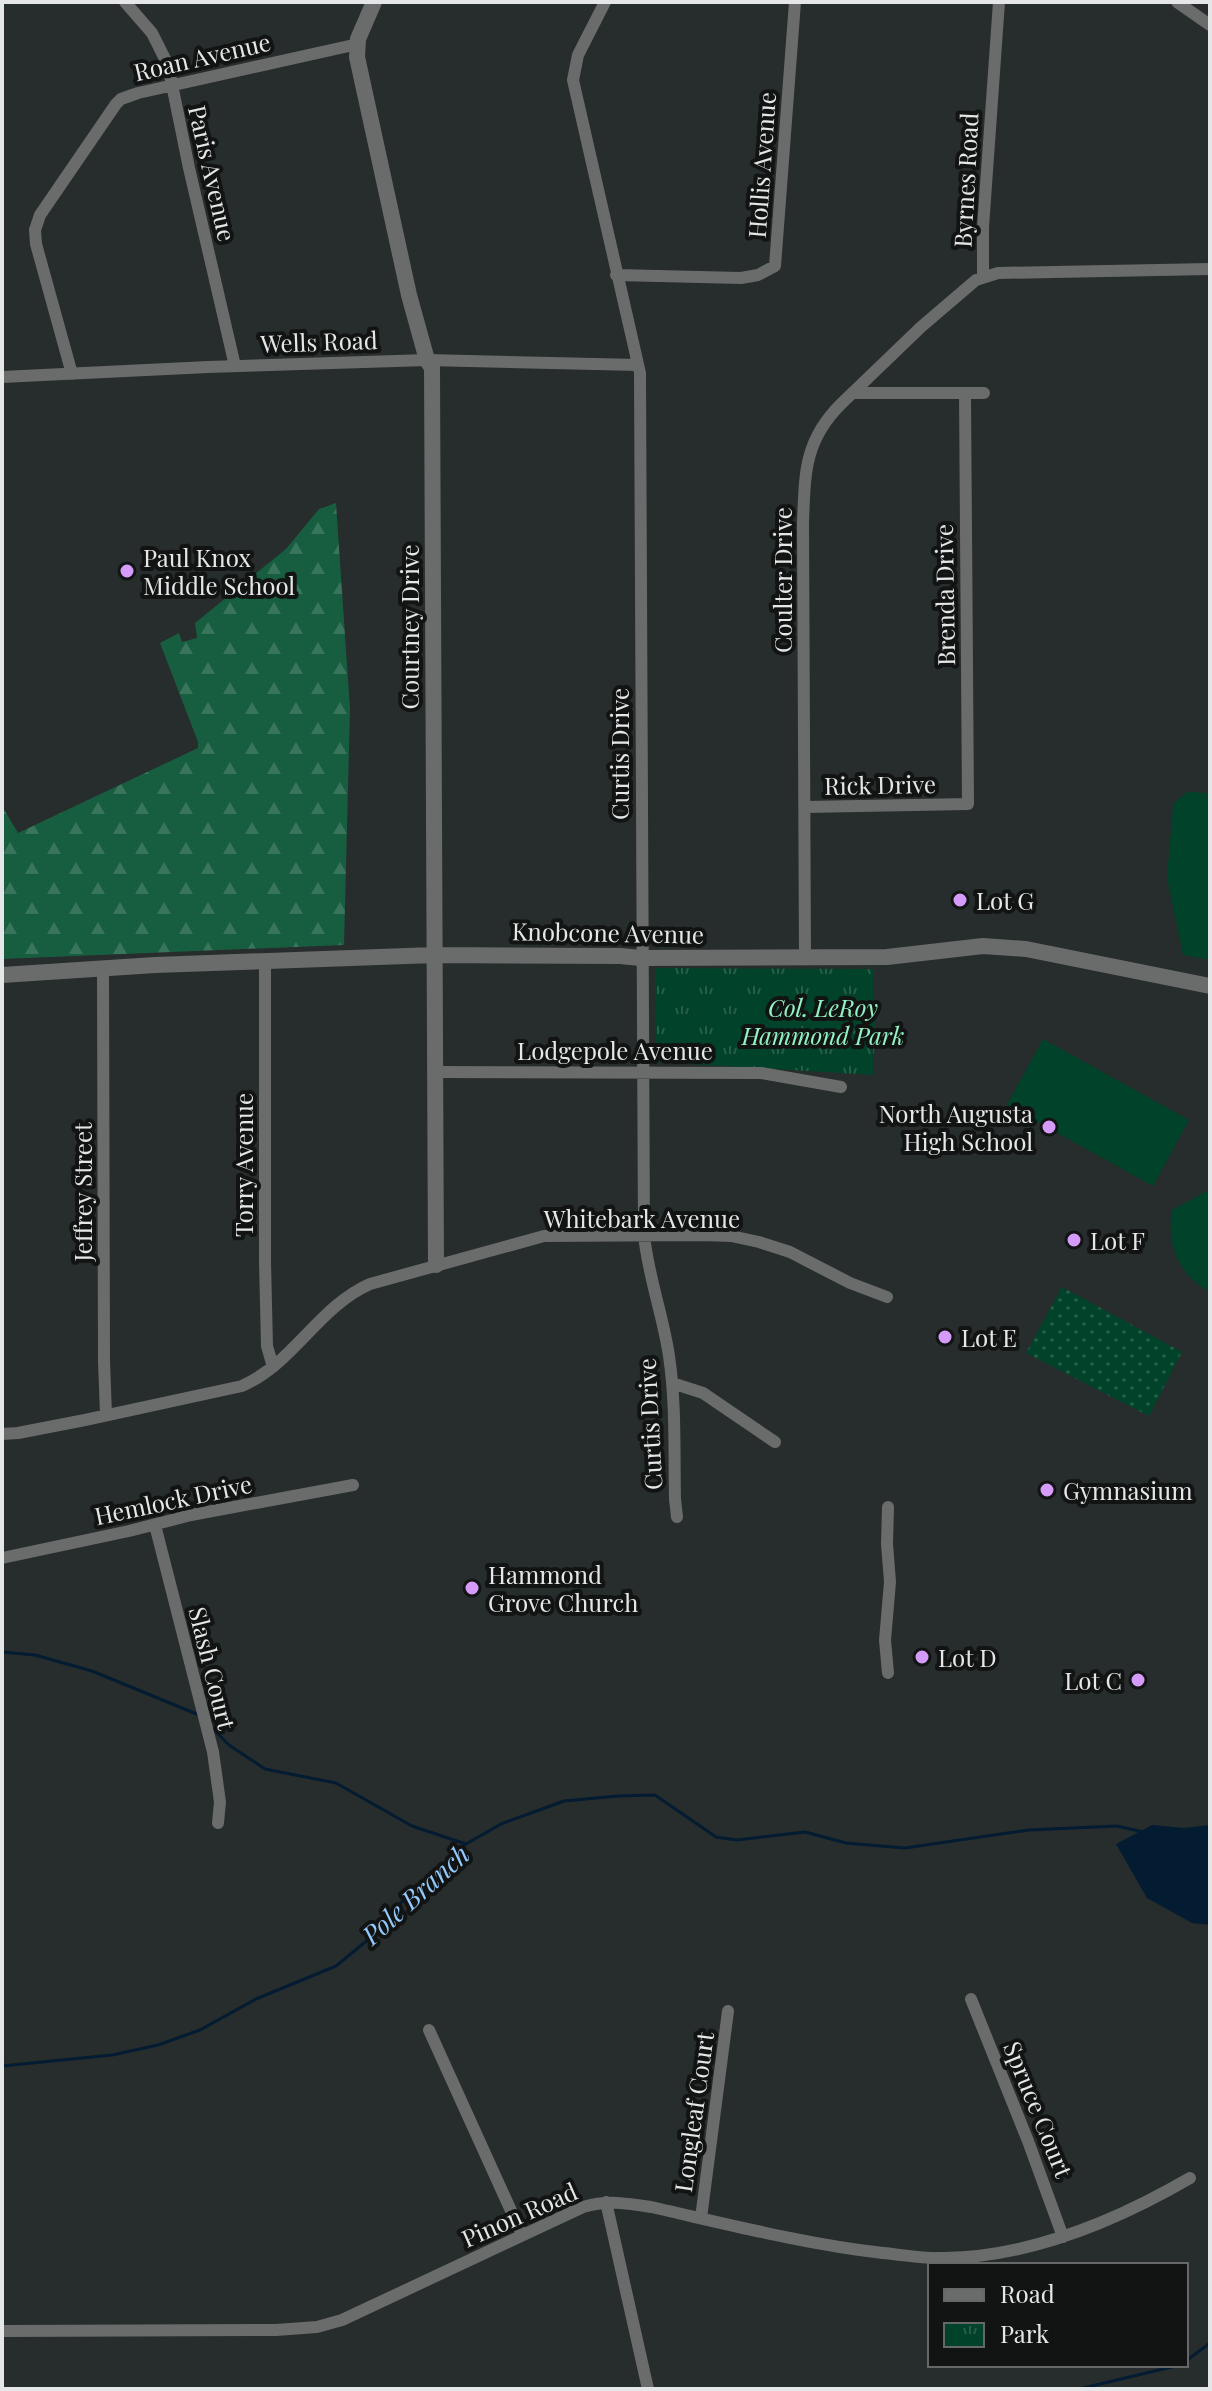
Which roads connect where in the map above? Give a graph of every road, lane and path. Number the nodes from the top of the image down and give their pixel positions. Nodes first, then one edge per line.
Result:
1 (125, 2) edge
2 (374, 2) edge
3 (605, 2) edge
4 (795, 2) edge
5 (999, 2) edge
6 (1177, 2) edge
7 (1210, 25) edge
8 (358, 44) junction
9 (171, 86) junction
10 (1210, 269) edge
11 (616, 275) junction
12 (983, 276) junction
13 (427, 360) junction
14 (638, 365) junction
15 (235, 366) junction
16 (72, 374) junction
17 (2, 377) edge
18 (854, 393) junction
19 (965, 393) junction
20 (984, 393) dead end
21 (956, 804) joint
22 (805, 807) junction
23 (434, 955) junction
24 (641, 958) junction
25 (805, 958) junction
26 (265, 962) junction
27 (103, 968) junction
28 (2, 975) edge
29 (1210, 986) edge
30 (436, 1072) junction
31 (642, 1072) junction
32 (841, 1087) dead end
33 (644, 1235) junction
34 (436, 1265) junction
35 (887, 1297) dead end
36 (273, 1367) junction
37 (672, 1383) junction
38 (106, 1415) junction
39 (2, 1434) edge
40 (775, 1442) dead end
41 (353, 1485) dead end
42 (888, 1507) dead end
43 (677, 1517) dead end
44 (155, 1525) junction
45 (2, 1558) edge
46 (888, 1673) dead end
47 (218, 1823) dead end
48 (971, 1999) dead end
49 (728, 2011) dead end
50 (429, 2030) dead end
51 (1190, 2178) dead end
52 (606, 2202) junction
53 (701, 2218) junction
54 (522, 2235) junction
55 (1063, 2237) junction
56 (2, 2331) edge
57 (648, 2389) edge

1 - 9 street, Paris Avenue
2 - 8 street, Courtney Drive
3 - 11 street, Curtis Drive
4 - 11 street, Hollis Avenue
5 - 12 street, Byrnes Road
6 - 7 street
8 - 9 street, Roan Avenue
8 - 13 street, Courtney Drive
9 - 15 street, Paris Avenue
9 - 16 street, Roan Avenue
10 - 12 street, Byrnes Road
11 - 14 street, Curtis Drive
12 - 18 street, Coulter Drive
13 - 14 street, Wells Road
13 - 15 street, Wells Road
13 - 23 street, Courtney Drive
14 - 24 street, Curtis Drive
15 - 16 street, Wells Road
16 - 17 street, Wells Road
18 - 19 street
18 - 22 street, Coulter Drive
19 - 20 street
19 - 21 street, Brenda Drive
21 - 22 street, Rick Drive
22 - 25 street, Coulter Drive
23 - 24 street, Knobcone Avenue
23 - 26 street, Knobcone Avenue
23 - 30 street, Courtney Drive
24 - 25 street, Knobcone Avenue
24 - 31 street, Curtis Drive
25 - 29 street, Knobcone Avenue
26 - 27 street, Knobcone Avenue
26 - 36 street, Torry Avenue
27 - 28 street, Knobcone Avenue
27 - 38 street, Jeffrey Street
30 - 31 street, Lodgepole Avenue
30 - 34 street, Courtney Drive
31 - 32 street, Lodgepole Avenue
31 - 33 street, Curtis Drive
33 - 34 street, Whitebark Avenue
33 - 35 street, Whitebark Avenue
33 - 37 street, Curtis Drive
34 - 36 street, Whitebark Avenue
36 - 38 street, Whitebark Avenue
37 - 40 street
37 - 43 street, Curtis Drive
38 - 39 street, Whitebark Avenue
41 - 44 street, Hemlock Drive
42 - 46 street
44 - 45 street, Hemlock Drive
44 - 47 street, Slash Court
48 - 55 street, Spruce Court
49 - 53 street, Longleaf Court
50 - 54 street
51 - 55 street, Pinon Road
52 - 53 street, Pinon Road
52 - 54 street, Pinon Road
52 - 57 street
53 - 55 street, Pinon Road
54 - 56 street, Pinon Road

